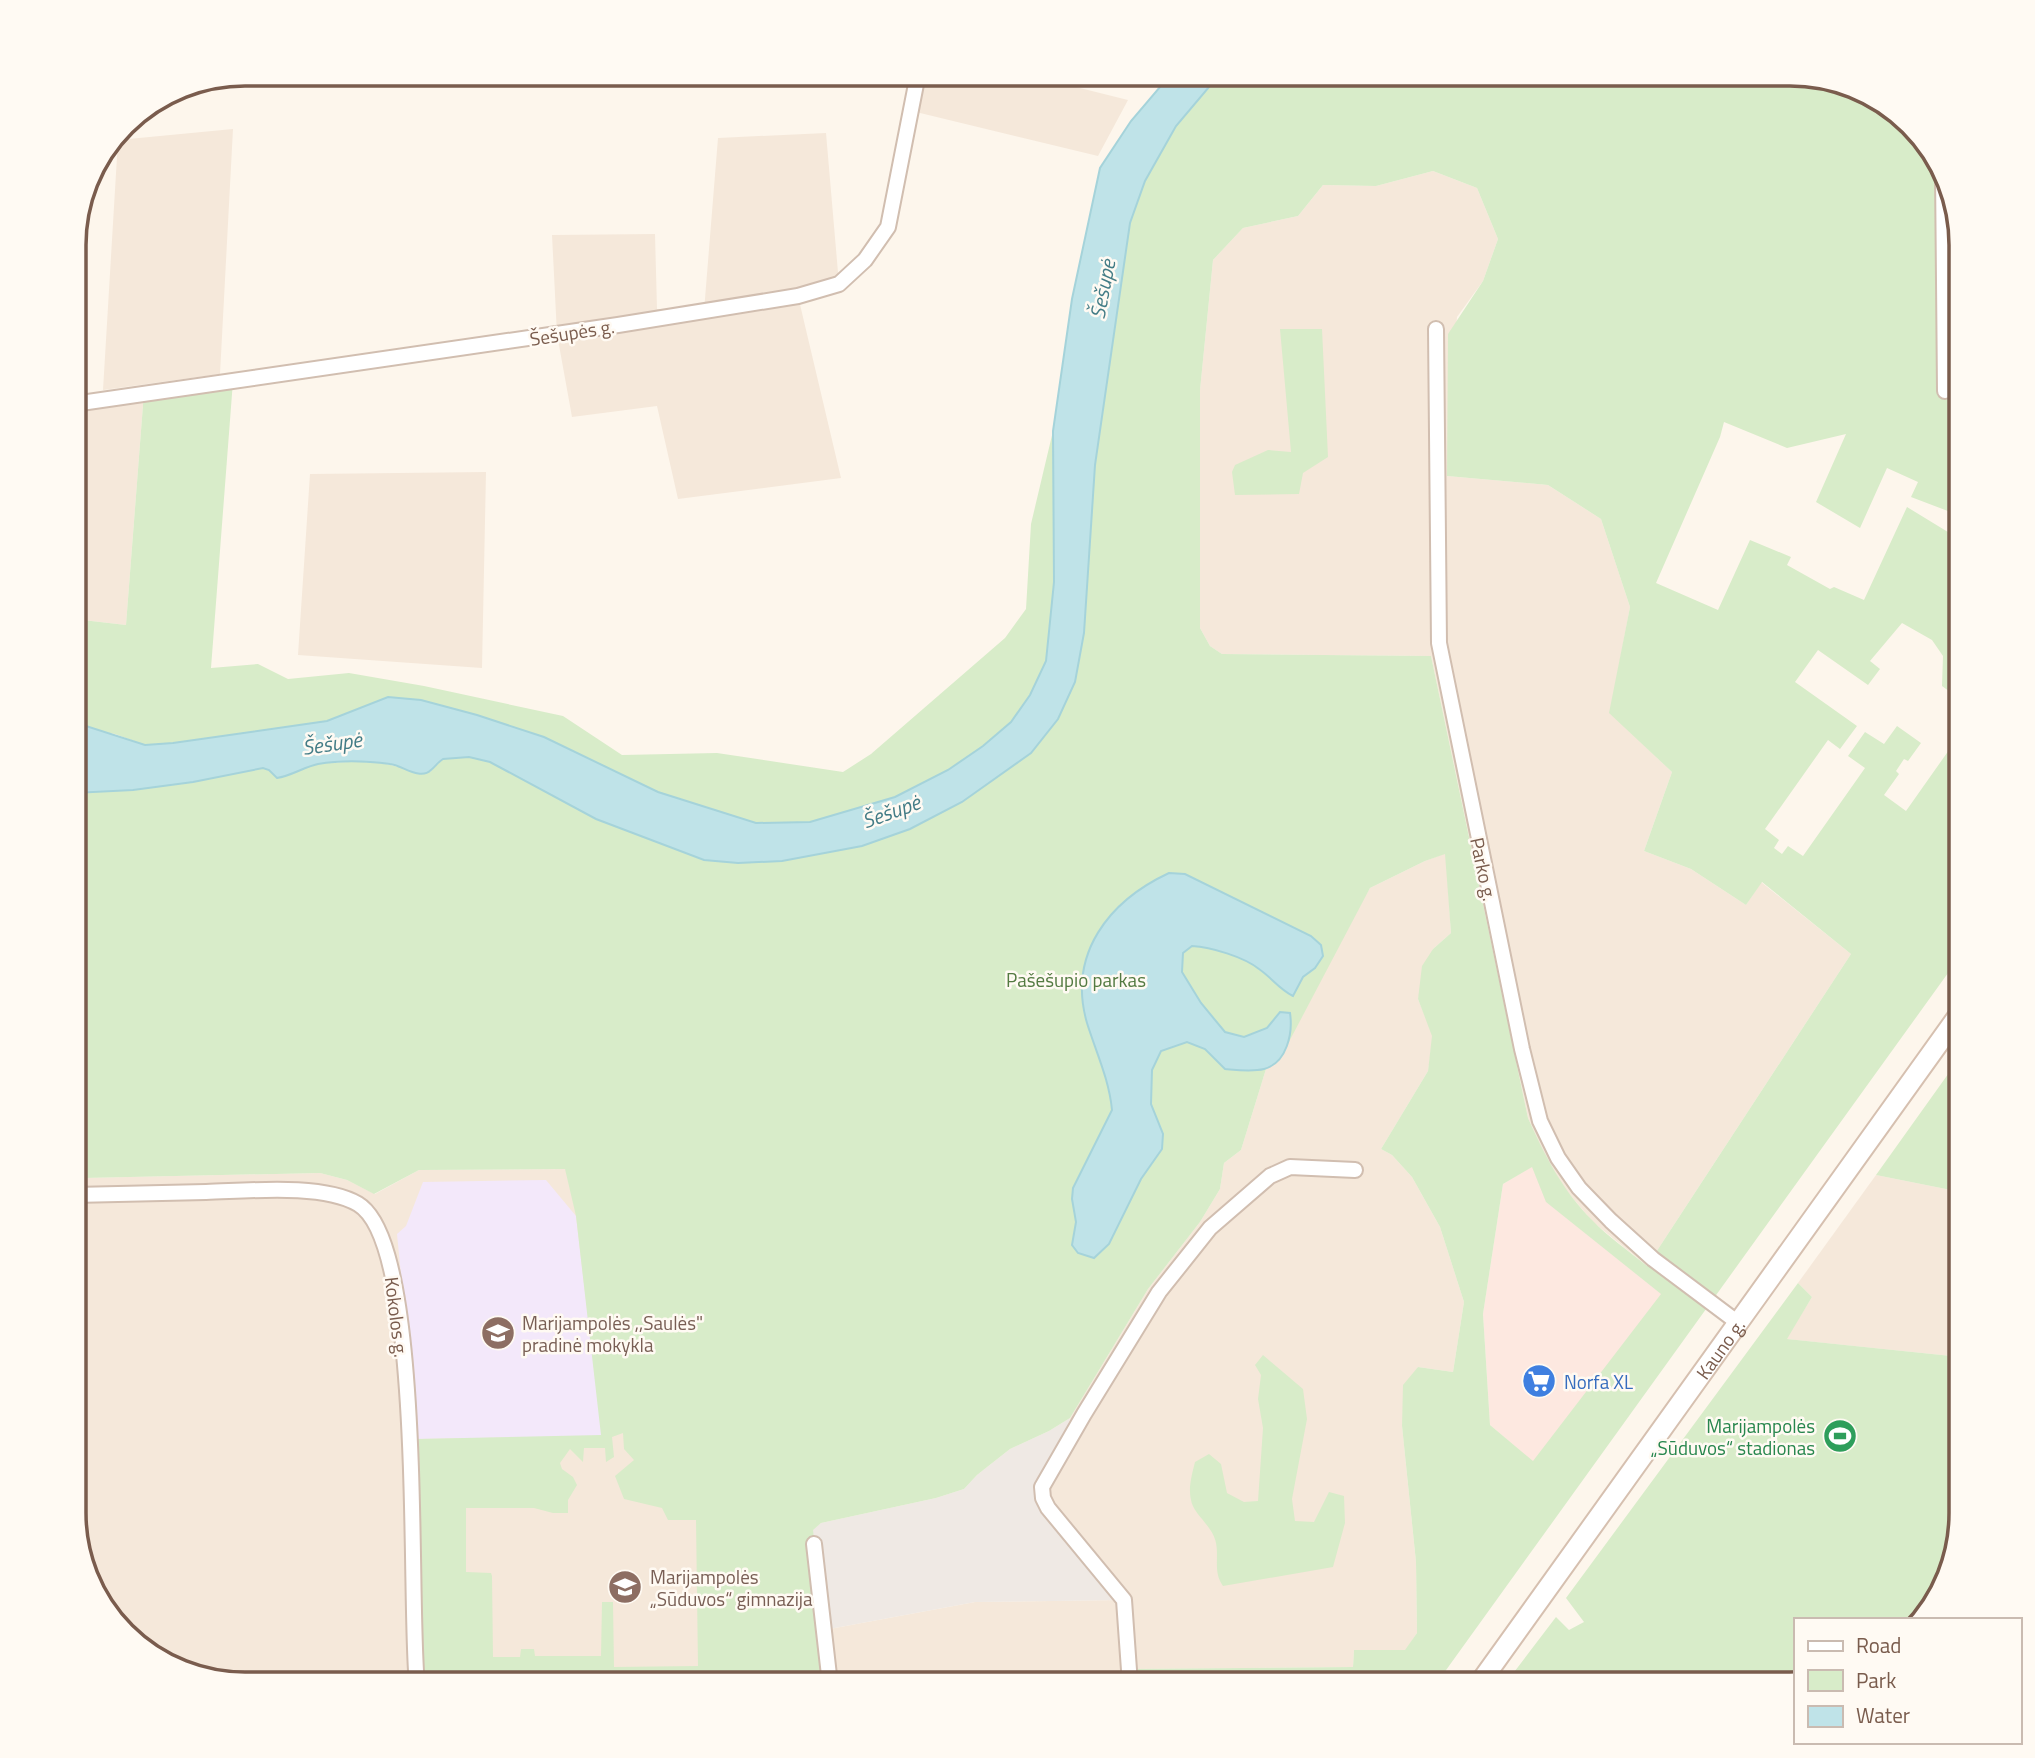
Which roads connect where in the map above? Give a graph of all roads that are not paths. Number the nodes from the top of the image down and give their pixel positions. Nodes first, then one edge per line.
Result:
1 (916, 86) edge
2 (1943, 201) edge
3 (1436, 329) dead end
4 (1945, 391) dead end
5 (86, 402) edge
6 (1949, 1030) edge
7 (1355, 1170) dead end
8 (86, 1195) edge
9 (1737, 1322) junction
10 (814, 1544) dead end
11 (417, 1672) edge
12 (829, 1672) edge
13 (1128, 1672) edge
14 (1488, 1672) edge

1 - 5 street, Šešupės g.
2 - 4 street
3 - 9 street, Parko g.
6 - 9 main road, Kauno g.
7 - 13 street
8 - 11 street, Kokolos g.
9 - 14 main road, Kauno g.
10 - 12 street

